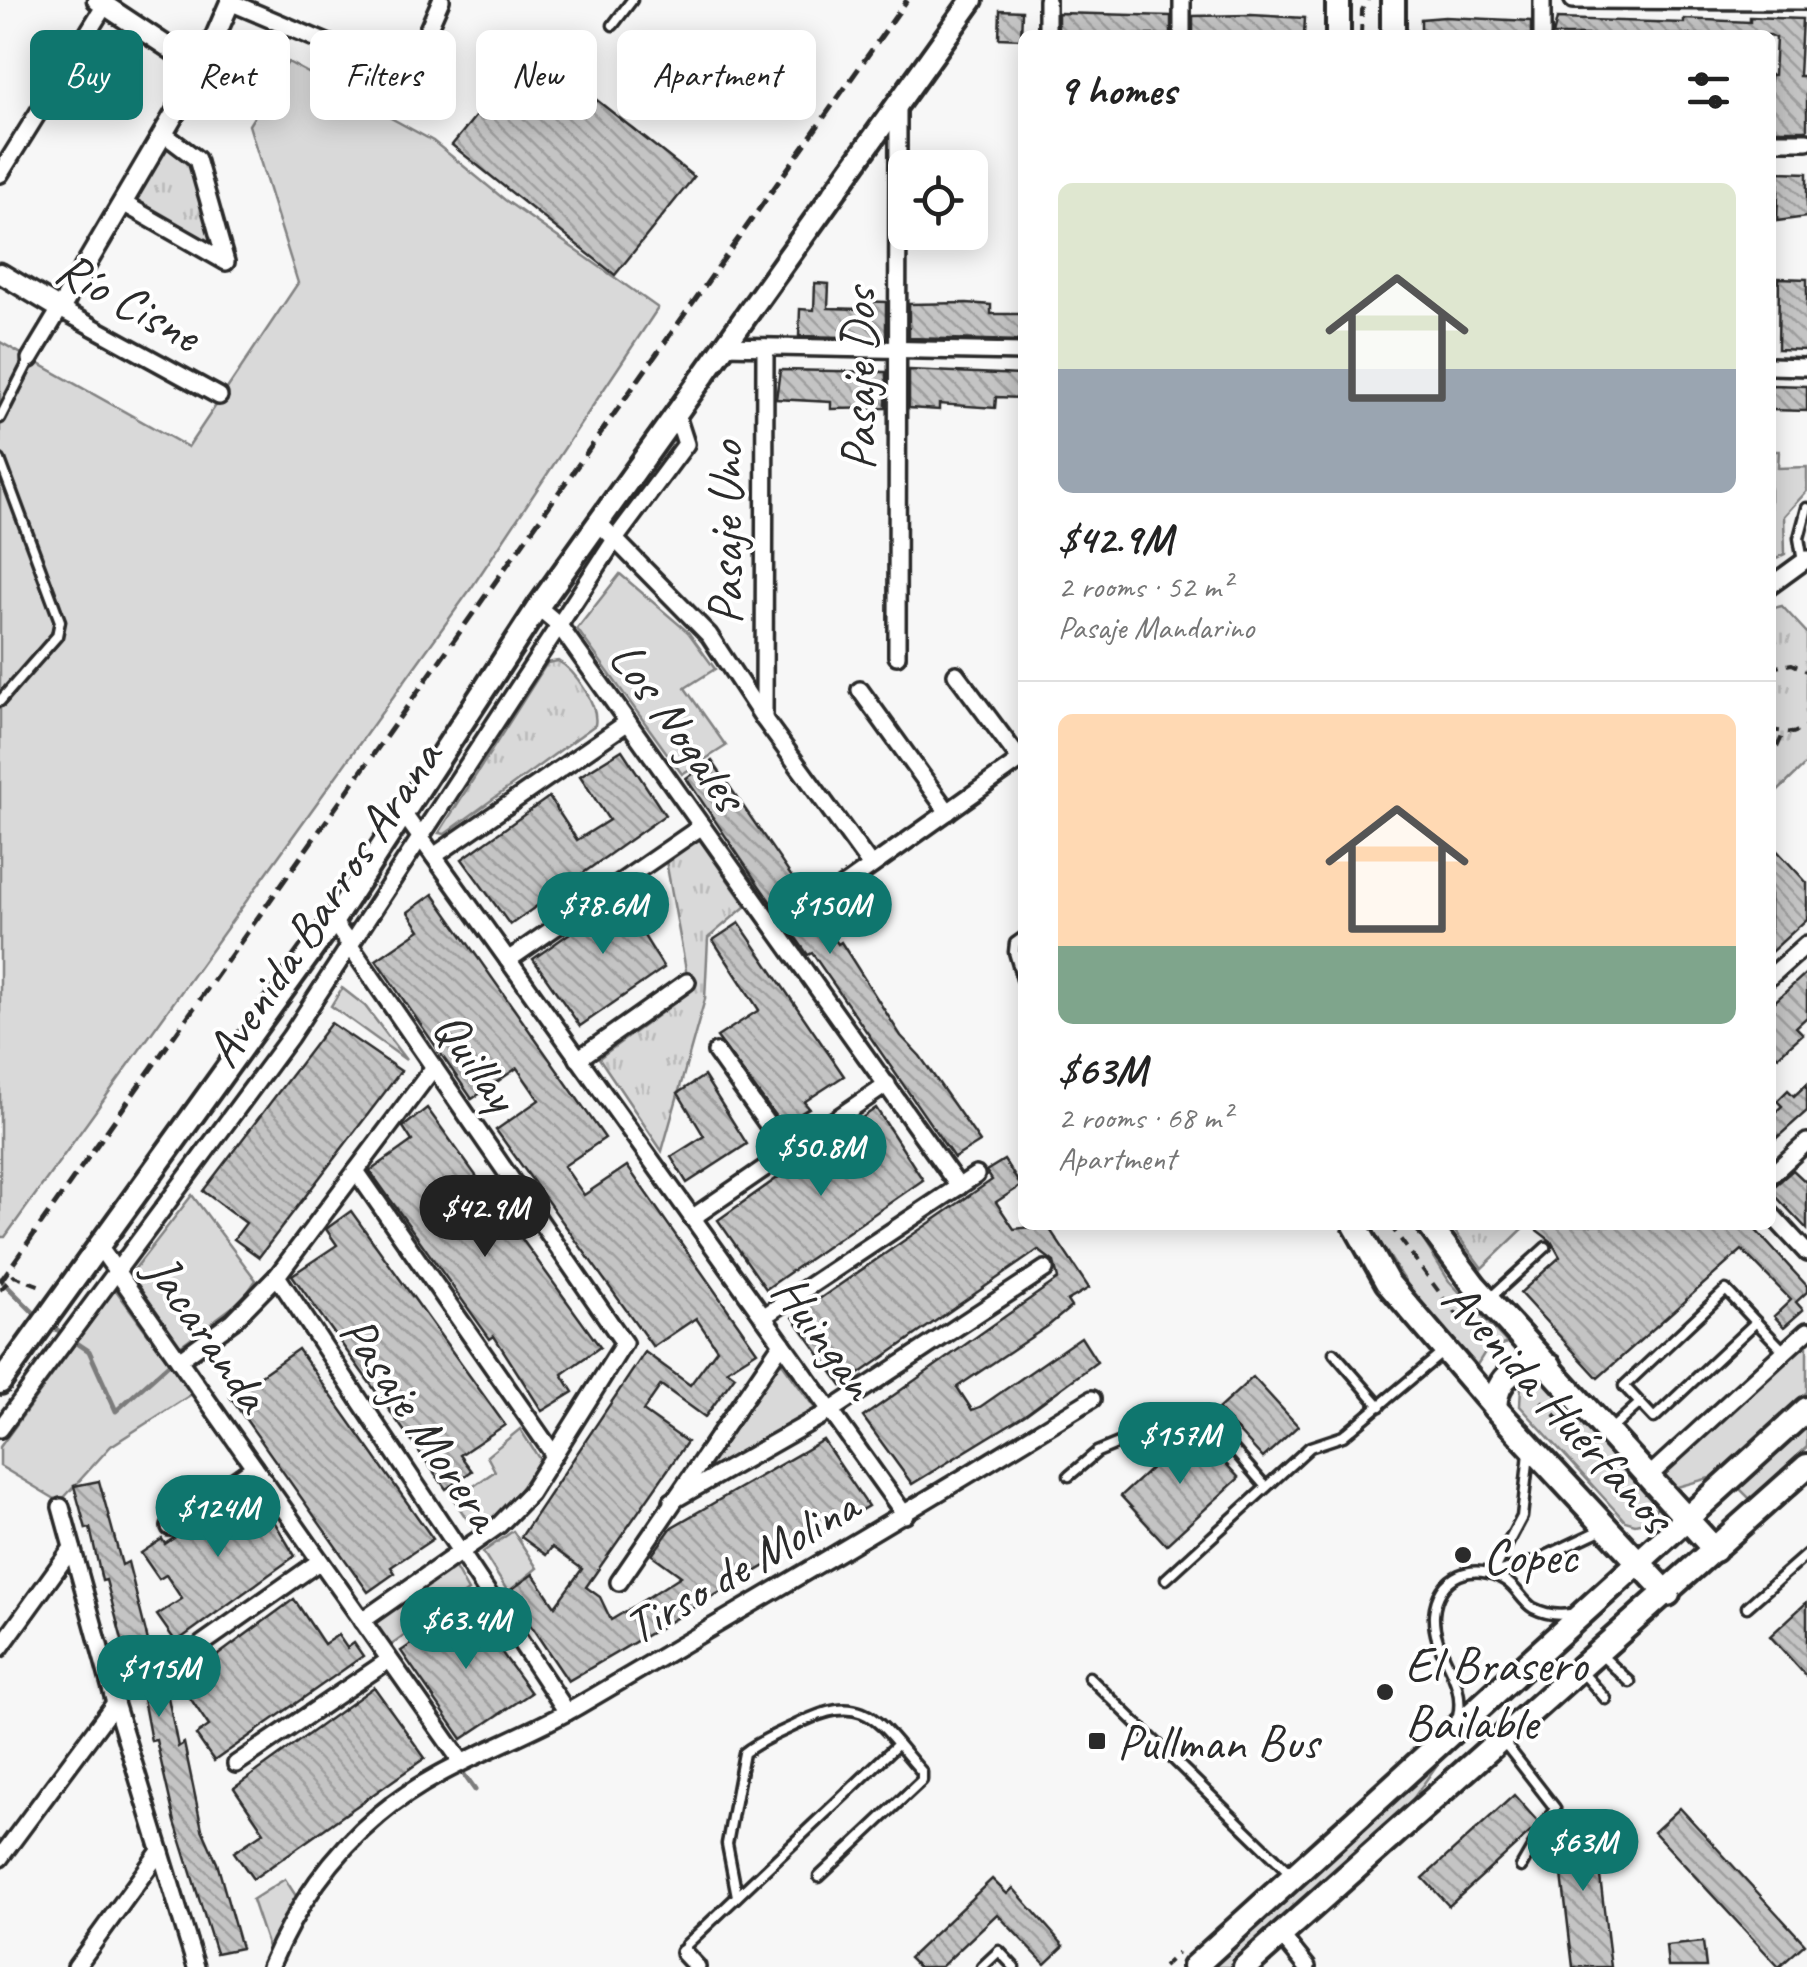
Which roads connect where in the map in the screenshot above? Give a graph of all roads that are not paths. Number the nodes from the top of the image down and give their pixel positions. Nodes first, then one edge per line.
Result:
1 (441, 0) edge
2 (632, 0) edge
3 (972, 0) edge
4 (1047, 0) edge
5 (1182, 0) edge
6 (1338, 0) edge
7 (1393, 0) edge
8 (1542, 0) edge
9 (1572, 0) edge
10 (1678, 0) edge
11 (231, 1) edge
12 (1807, 1) edge
13 (101, 2) edge
14 (613, 25) dead end
15 (218, 30) edge
16 (1046, 30) edge
17 (1182, 30) edge
18 (1338, 30) edge
19 (1393, 30) edge
20 (1542, 30) edge
21 (163, 44) edge
22 (898, 103) junction
23 (172, 120) edge
24 (164, 134) junction
25 (1776, 141) edge
26 (1807, 142) edge
27 (0, 174) edge
28 (123, 203) junction
29 (0, 274) edge
30 (60, 309) junction
31 (723, 346) junction
32 (764, 347) junction
33 (897, 350) junction
34 (1018, 352) edge
35 (30, 359) joint
36 (1776, 366) edge
37 (1807, 367) edge
38 (219, 396) dead end
39 (676, 413) junction
40 (0, 418) edge
41 (0, 460) edge
42 (1807, 508) edge
43 (598, 522) junction
44 (616, 538) junction
45 (1805, 561) edge
46 (1776, 582) edge
47 (538, 606) junction
48 (558, 624) junction
49 (896, 656) dead end
50 (956, 674) dead end
51 (860, 690) dead end
52 (0, 701) edge
53 (764, 719) junction
54 (628, 722) junction
55 (1018, 755) edge
56 (1018, 763) edge
57 (948, 812) junction
58 (403, 813) junction
59 (702, 826) junction
60 (420, 836) junction
61 (434, 856) junction
62 (871, 866) junction
63 (838, 890) dead end
64 (332, 920) junction
65 (1018, 941) edge
66 (1807, 944) edge
67 (350, 946) junction
68 (508, 960) junction
69 (1018, 965) edge
70 (1776, 972) edge
71 (687, 982) dead end
72 (716, 1052) dead end
73 (578, 1058) junction
74 (434, 1068) junction
75 (887, 1084) junction
76 (1807, 1142) edge
77 (787, 1152) junction
78 (1776, 1170) edge
79 (356, 1171) junction
80 (976, 1175) dead end
81 (960, 1187) junction
82 (692, 1218) junction
83 (1776, 1219) edge
84 (1358, 1230) edge
85 (1434, 1230) edge
86 (98, 1244) junction
87 (1546, 1246) dead end
88 (1807, 1253) edge
89 (116, 1269) junction
90 (1045, 1270) dead end
91 (277, 1276) junction
92 (1488, 1300) junction
93 (763, 1317) junction
94 (1756, 1322) junction
95 (1807, 1331) edge
96 (782, 1343) junction
97 (1445, 1350) junction
98 (1784, 1352) junction
99 (1334, 1353) dead end
100 (180, 1360) junction
101 (1550, 1366) junction
102 (0, 1383) edge
103 (1092, 1398) dead end
104 (1640, 1404) junction
105 (1380, 1406) junction
106 (1495, 1408) junction
107 (1807, 1409) edge
108 (830, 1411) junction
109 (0, 1429) edge
110 (1609, 1430) junction
111 (1529, 1444) junction
112 (554, 1455) junction
113 (1807, 1466) edge
114 (254, 1467) junction
115 (1650, 1475) junction
116 (1070, 1476) dead end
117 (1266, 1487) junction
118 (672, 1501) junction
119 (61, 1507) dead end
120 (904, 1515) junction
121 (1686, 1517) junction
122 (170, 1527) dead end
123 (1608, 1527) junction
124 (72, 1548) junction
125 (1714, 1550) junction
126 (460, 1552) junction
127 (1807, 1554) edge
128 (1639, 1560) junction
129 (320, 1561) junction
130 (1492, 1573) junction
131 (1166, 1580) dead end
132 (619, 1582) dead end
133 (1668, 1594) junction
134 (1747, 1607) dead end
135 (1584, 1610) junction
136 (362, 1621) junction
137 (202, 1644) dead end
138 (0, 1648) edge
139 (1600, 1654) junction
140 (390, 1660) junction
141 (1581, 1671) junction
142 (1089, 1678) dead end
143 (1630, 1682) dead end
144 (1606, 1700) dead end
145 (115, 1703) junction
146 (567, 1712) junction
147 (1453, 1728) junction
148 (1502, 1741) junction
149 (898, 1745) junction
150 (461, 1761) junction
151 (236, 1764) dead end
152 (160, 1851) junction
153 (0, 1858) edge
154 (1521, 1867) dead end
155 (1294, 1876) junction
156 (818, 1877) dead end
157 (737, 1896) junction
158 (1280, 1935) junction
159 (684, 1953) joint
160 (76, 1967) edge
161 (196, 1967) edge
162 (270, 1967) edge
163 (697, 1967) edge
164 (982, 1967) edge
165 (1014, 1967) edge
166 (1194, 1967) edge
167 (1245, 1967) edge
168 (1307, 1967) edge

1 - 11 street
2 - 14 lane
3 - 22 main road, Avenida Barros Arana
4 - 16 street
5 - 17 street
6 - 18 main road
7 - 19 main road
8 - 20 street
9 - 10 street
10 - 12 street
11 - 15 street
13 - 21 street
13 - 27 street
22 - 31 main road, Avenida Barros Arana
22 - 33 street, Pasaje Dos
23 - 24 street
24 - 28 street
24 - 28 street
25 - 26 street
28 - 30 street
29 - 30 street, Río Cisne
30 - 35 street
30 - 38 street, Río Cisne
31 - 32 street
31 - 39 main road, Avenida Barros Arana
32 - 33 street
32 - 53 street, Pasaje Uno
33 - 34 street
33 - 49 street, Pasaje Dos
35 - 40 lane
36 - 37 street
39 - 43 main road, Avenida Barros Arana
39 - 44 street, Avenida Barros Arana
41 - 52 lane
42 - 45 lane
43 - 44 street
43 - 47 main road, Avenida Barros Arana
44 - 48 street, Avenida Barros Arana
44 - 53 street
45 - 46 street
47 - 48 street, Los Nogales
47 - 58 main road, Avenida Barros Arana
48 - 54 street, Los Nogales
48 - 60 street, Avenida Barros Arana
50 - 55 street
51 - 57 street
53 - 62 street
54 - 59 street, Los Nogales
54 - 61 street
56 - 57 street
57 - 62 street
58 - 60 street, Huingan
58 - 64 main road, Avenida Barros Arana
59 - 68 street
59 - 75 street, Los Nogales
60 - 61 street, Huingan
60 - 67 street, Avenida Barros Arana
61 - 68 street, Huingan
62 - 63 street
64 - 67 street, Quillay
64 - 86 main road, Avenida Barros Arana
65 - 69 lane
66 - 70 street
67 - 74 street, Quillay
67 - 89 street, Avenida Barros Arana
68 - 73 street, Huingan
71 - 73 street
72 - 77 street
73 - 82 street, Huingan
74 - 79 street
74 - 112 street, Quillay
75 - 77 street
75 - 81 street, Los Nogales
76 - 78 street
77 - 82 street
79 - 91 street
79 - 112 street
80 - 81 street
81 - 93 street
82 - 93 street, Huingan
83 - 88 street
84 - 97 main road, Avenida Huérfanos
85 - 92 main road, Avenida Huérfanos
86 - 89 street, Jacaranda
86 - 102 main road, Avenida Barros Arana
87 - 92 lane
89 - 100 street, Jacaranda
89 - 109 street, Avenida Barros Arana
90 - 108 street
91 - 100 street
91 - 126 street, Pasaje Morera
92 - 101 main road, Avenida Huérfanos
93 - 96 street, Huingan
94 - 98 lane
94 - 104 lane
94 - 104 lane
95 - 98 street
96 - 108 street, Huingan
96 - 118 street
97 - 105 lane
97 - 106 main road, Avenida Huérfanos
98 - 115 street
99 - 105 lane
100 - 114 street, Jacaranda
101 - 106 main road
101 - 110 main road, Avenida Huérfanos
103 - 120 street, Tirso de Molina
104 - 110 lane
105 - 117 lane
106 - 111 main road, Avenida Huérfanos
107 - 121 main road
108 - 118 street
108 - 120 street, Huingan
110 - 115 main road, Avenida Huérfanos
111 - 123 main road, Avenida Huérfanos
111 - 130 lane
112 - 126 street
113 - 125 main road
114 - 122 street
114 - 129 street, Jacaranda
115 - 121 main road, Avenida Huérfanos
116 - 117 lane
117 - 131 lane
118 - 132 street
119 - 124 street
120 - 146 street, Tirso de Molina
121 - 125 main road, Avenida Huérfanos
121 - 128 main road
123 - 128 main road, Avenida Huérfanos
123 - 130 lane
124 - 138 street
124 - 145 street
125 - 133 main road
126 - 136 street
126 - 146 street, Pasaje Morera
127 - 134 lane
128 - 133 main road, Avenida Huérfanos
128 - 135 main road
129 - 136 street, Jacaranda
129 - 137 street
130 - 135 lane
130 - 147 lane
133 - 139 main road
135 - 147 main road
136 - 140 street, Jacaranda
139 - 141 main road
139 - 143 lane
140 - 150 street, Jacaranda
140 - 151 street
141 - 144 lane
141 - 148 main road
142 - 155 lane
145 - 152 street
145 - 153 street
146 - 150 street, Tirso de Molina
147 - 155 main road
148 - 154 lane
148 - 158 main road
149 - 156 lane
149 - 157 lane
149 - 157 lane
150 - 162 street, Tirso de Molina
152 - 160 street
152 - 161 street
155 - 166 main road
157 - 159 lane
158 - 167 main road
158 - 168 street
159 - 163 street
164 - 165 lane

